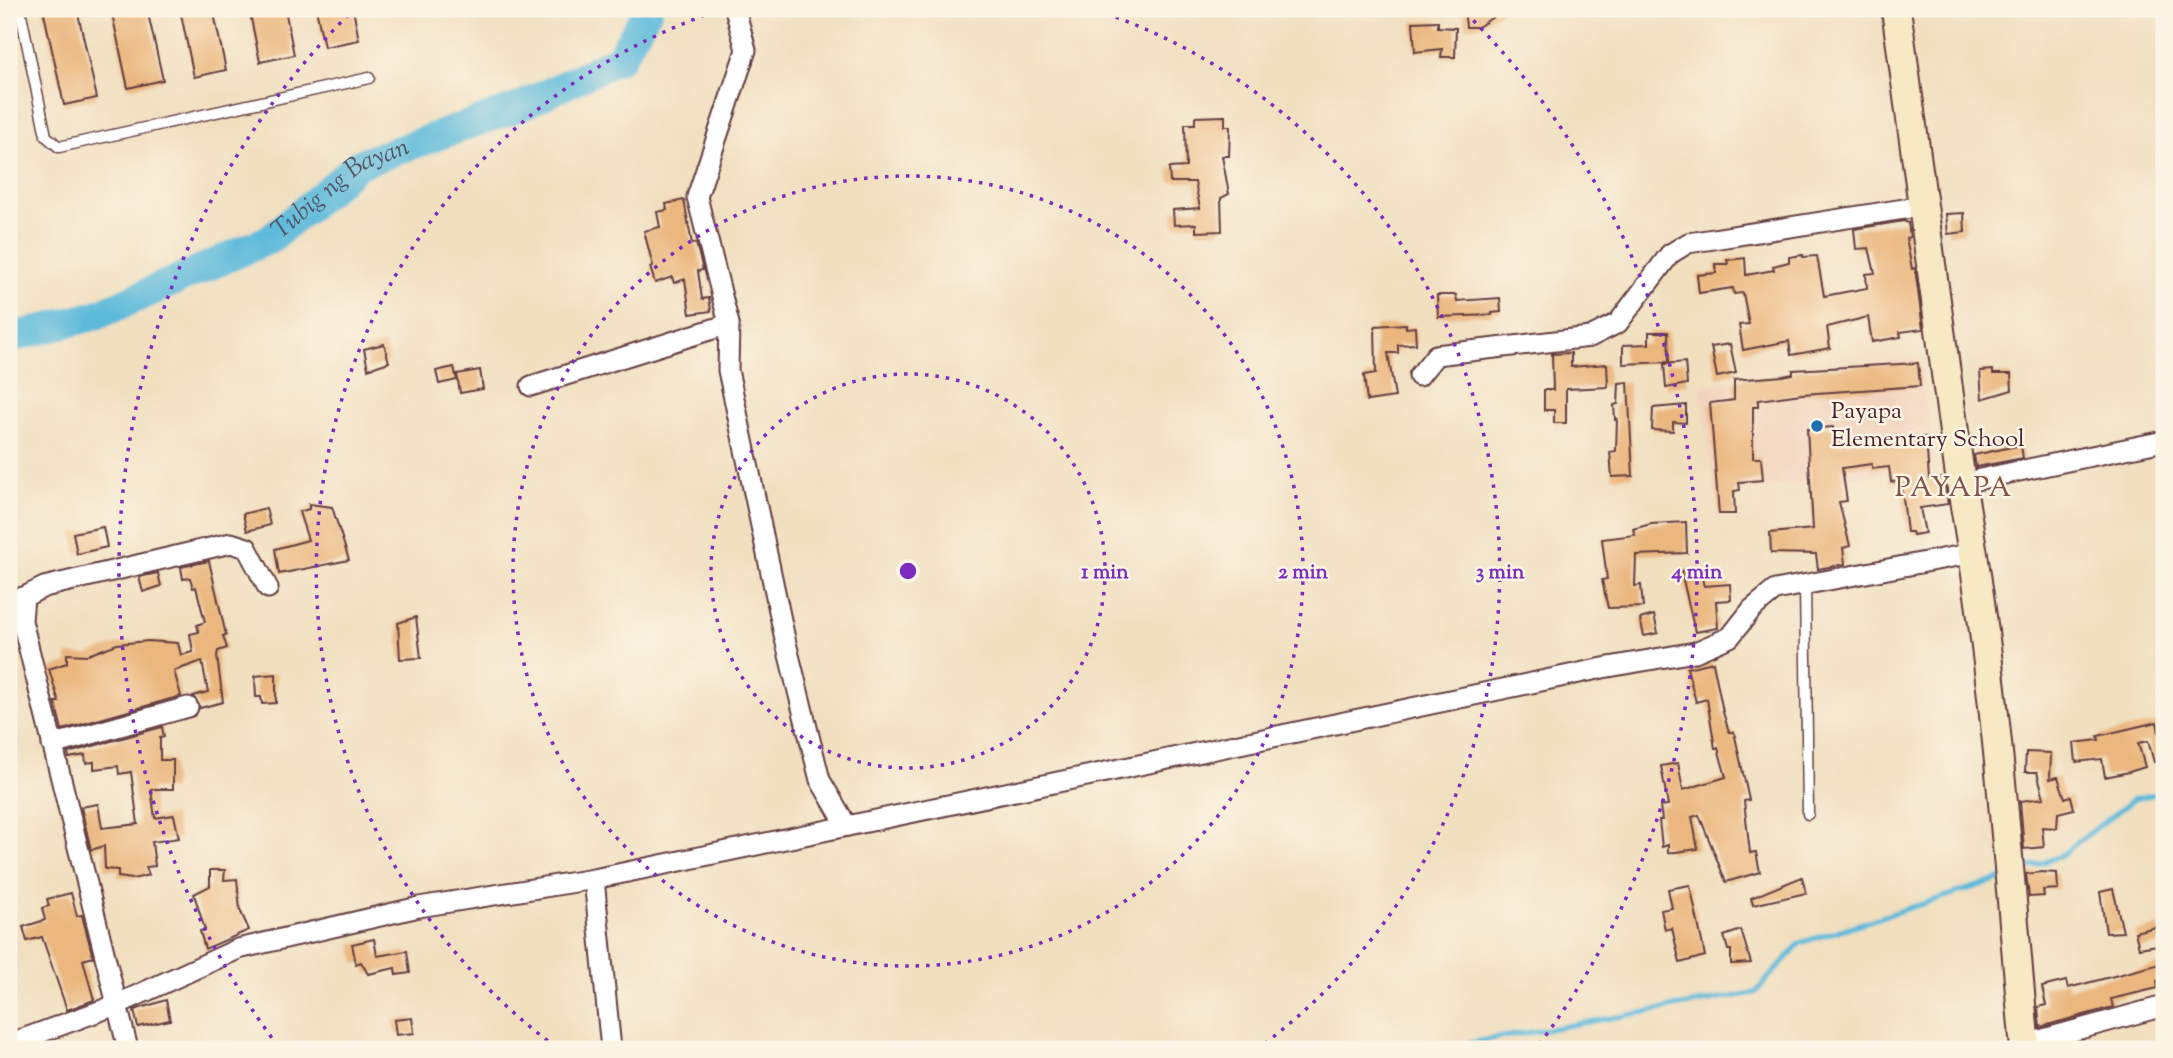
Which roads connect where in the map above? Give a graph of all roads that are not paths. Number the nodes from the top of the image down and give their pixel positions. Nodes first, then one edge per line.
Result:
1 (20, 9) edge
2 (735, 9) edge
3 (1896, 9) edge
4 (369, 78) dead end
5 (1923, 205) junction
6 (729, 324) junction
7 (1419, 376) dead end
8 (531, 386) dead end
9 (2164, 441) edge
10 (1961, 483) junction
11 (1973, 553) junction
12 (1805, 584) junction
13 (268, 588) dead end
14 (16, 598) edge
15 (188, 707) dead end
16 (52, 745) junction
17 (1808, 814) dead end
18 (847, 826) junction
19 (594, 879) junction
20 (117, 1004) junction
21 (2164, 1006) edge
22 (9, 1044) edge
23 (2025, 1046) edge
24 (128, 1049) edge
25 (611, 1049) edge

1 - 4 lane
2 - 6 street
3 - 5 main road
5 - 7 street
5 - 10 main road
6 - 8 street
6 - 18 street
9 - 10 street
10 - 11 main road
11 - 12 street
11 - 23 main road
12 - 17 lane
12 - 18 street
13 - 14 street
14 - 16 street
15 - 16 street
16 - 20 street
18 - 19 street
19 - 20 street
19 - 25 street
20 - 22 street
20 - 24 street
21 - 23 street

